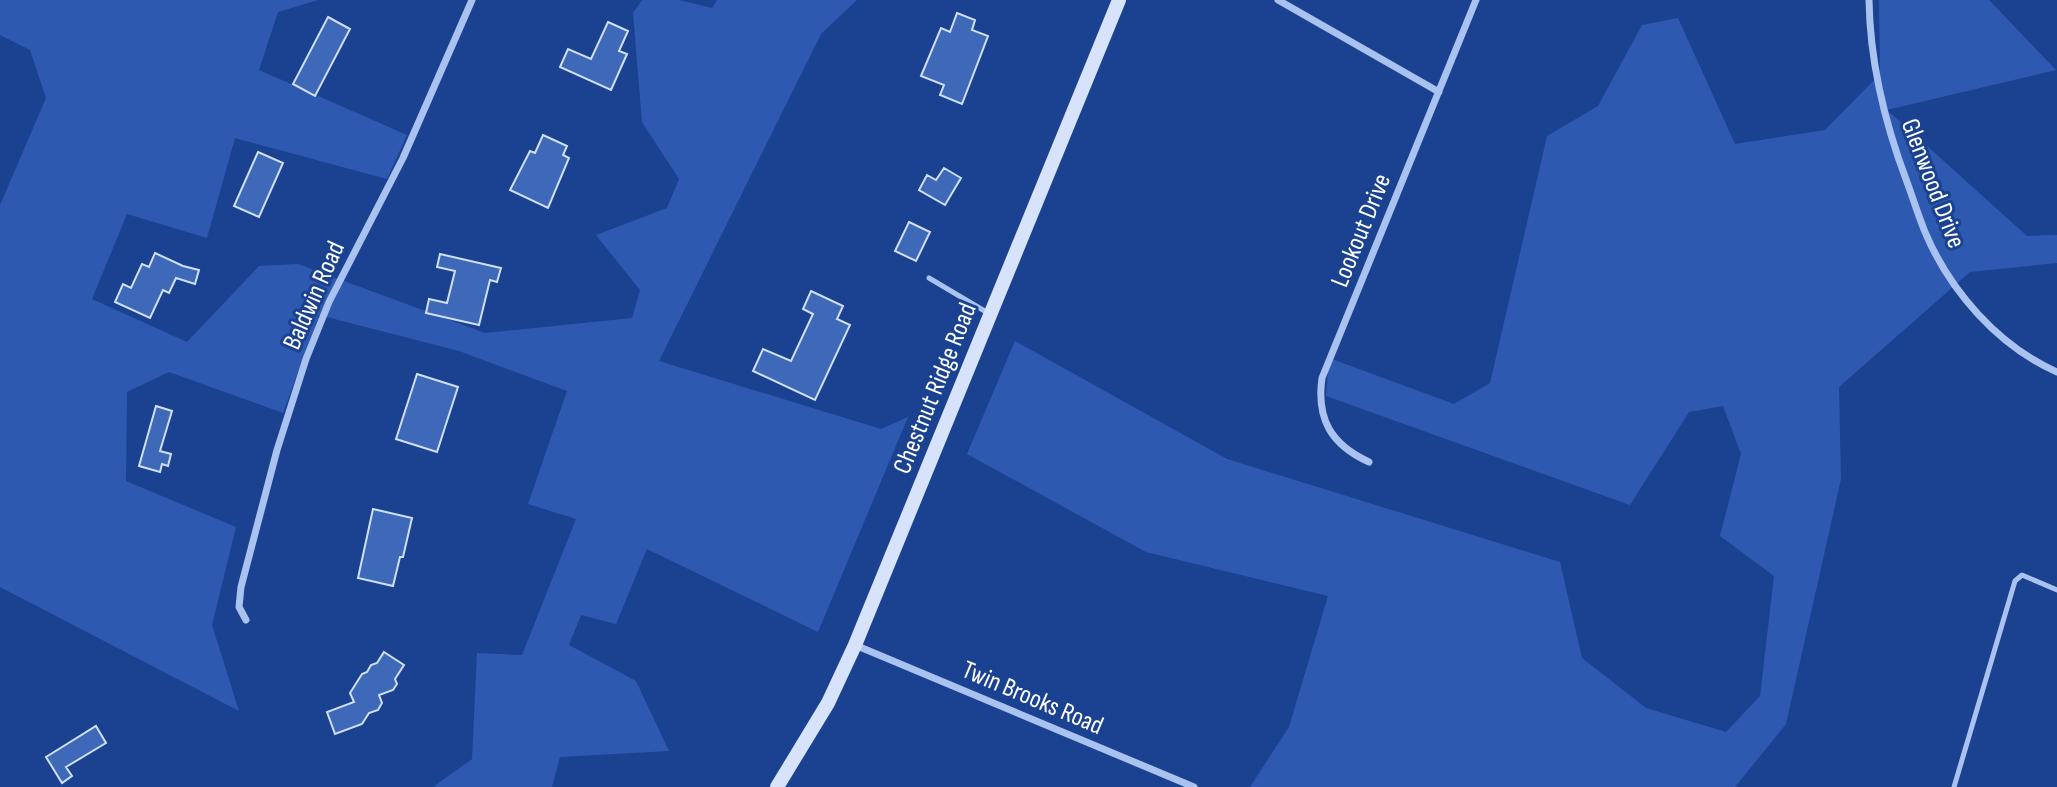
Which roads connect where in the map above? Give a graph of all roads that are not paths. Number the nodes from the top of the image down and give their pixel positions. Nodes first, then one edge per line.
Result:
1 (472, 0) edge
2 (1119, 0) edge
3 (1278, 0) edge
4 (1476, 0) edge
5 (1869, 0) edge
6 (1439, 92) junction
7 (929, 278) dead end
8 (990, 315) junction
9 (2057, 372) edge
10 (1369, 462) dead end
11 (2057, 590) edge
12 (246, 620) dead end
13 (855, 645) junction
14 (777, 787) edge
15 (1194, 787) edge
16 (1954, 787) edge

1 - 12 street, Baldwin Road
2 - 8 main road, Chestnut Ridge Road
3 - 6 street
4 - 6 street, Lookout Drive
5 - 9 street, Glenwood Drive
6 - 10 street, Lookout Drive
7 - 8 lane
8 - 13 main road, Chestnut Ridge Road
11 - 16 lane
13 - 14 main road, Chestnut Ridge Road
13 - 15 street, Twin Brooks Road

